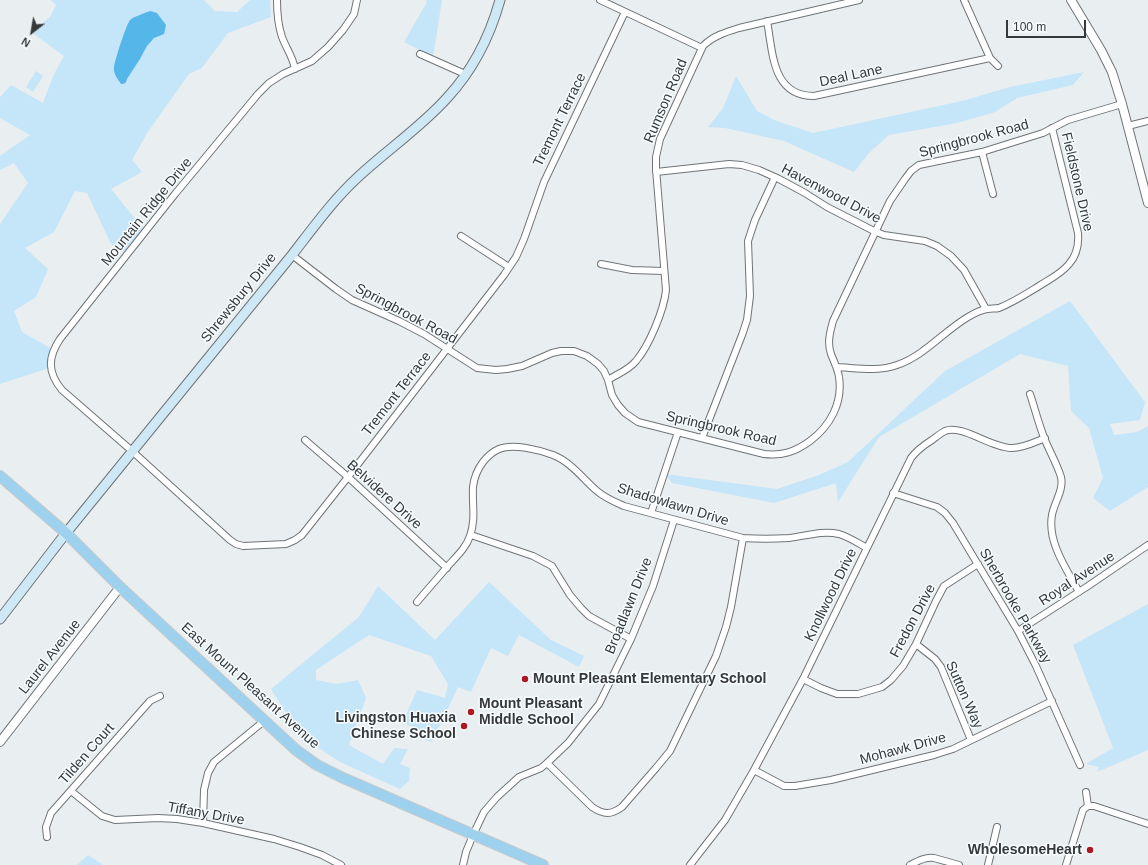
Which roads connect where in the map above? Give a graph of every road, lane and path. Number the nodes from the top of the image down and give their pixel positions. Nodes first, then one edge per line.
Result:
1 (277, 0) edge
2 (357, 0) edge
3 (500, 0) edge
4 (600, 0) edge
5 (859, 0) edge
6 (964, 0) edge
7 (1071, 0) edge
8 (625, 12) junction
9 (767, 21) junction
10 (702, 48) junction
11 (420, 54) dead end
12 (990, 58) junction
13 (998, 66) dead end
14 (294, 69) junction
15 (466, 74) junction
16 (1122, 104) junction
17 (1148, 121) edge
18 (1128, 126) junction
19 (1052, 128) junction
20 (982, 152) junction
21 (656, 172) junction
22 (775, 177) junction
23 (993, 194) dead end
24 (1148, 203) edge
25 (876, 232) junction
26 (461, 236) dead end
27 (292, 255) junction
28 (601, 264) dead end
29 (509, 267) junction
30 (664, 271) junction
31 (986, 309) junction
32 (447, 348) junction
33 (837, 367) junction
34 (608, 380) junction
35 (1030, 394) dead end
36 (678, 432) junction
37 (702, 438) junction
38 (1045, 438) junction
39 (305, 440) dead end
40 (132, 451) junction
41 (0, 476) edge
42 (348, 477) junction
43 (893, 493) junction
44 (651, 513) junction
45 (674, 520) junction
46 (66, 533) junction
47 (471, 535) junction
48 (742, 538) junction
49 (1148, 545) edge
50 (867, 548) junction
51 (978, 564) junction
52 (446, 568) junction
53 (120, 587) junction
54 (1079, 592) junction
55 (418, 602) dead end
56 (0, 619) edge
57 (1018, 631) junction
58 (631, 639) junction
59 (916, 644) junction
60 (803, 679) junction
61 (160, 696) dead end
62 (1052, 701) junction
63 (264, 721) junction
64 (971, 740) junction
65 (0, 742) edge
66 (546, 763) junction
67 (1080, 765) dead end
68 (754, 770) junction
69 (71, 791) junction
70 (1086, 792) dead end
71 (1088, 806) junction
72 (203, 823) junction
73 (1148, 824) edge
74 (997, 827) dead end
75 (473, 835) junction
76 (46, 837) dead end
77 (341, 865) edge
78 (462, 865) edge
79 (543, 865) edge
80 (690, 865) edge
81 (910, 865) edge
82 (959, 865) edge
83 (988, 865) edge
84 (1066, 865) edge

1 - 14 street
2 - 14 street, Mountain Ridge Drive
3 - 15 main road, Shrewsbury Drive
4 - 8 street
5 - 9 street, Rumson Road
6 - 12 street
7 - 16 street
8 - 10 street
8 - 29 street, Tremont Terrace
9 - 10 street, Rumson Road
9 - 12 street, Deal Lane
10 - 21 street, Rumson Road
11 - 15 street
12 - 13 street
14 - 40 street, Mountain Ridge Drive
15 - 27 main road, Shrewsbury Drive
16 - 18 street
16 - 19 street, Springbrook Road
17 - 18 street
18 - 24 street
19 - 20 street, Springbrook Road
19 - 31 street, Fieldstone Drive
20 - 23 street
20 - 25 street, Springbrook Road
21 - 22 street, Havenwood Drive
21 - 30 street, Rumson Road
22 - 25 street, Havenwood Drive
22 - 37 street
25 - 31 street, Havenwood Drive
25 - 33 street, Springbrook Road
26 - 29 street
27 - 32 street, Springbrook Road
27 - 40 main road, Shrewsbury Drive
28 - 30 street
29 - 32 street, Tremont Terrace
30 - 34 street, Rumson Road
31 - 33 street, Fieldstone Drive
32 - 34 street, Springbrook Road
32 - 42 street, Tremont Terrace
33 - 37 street, Springbrook Road
34 - 36 street, Springbrook Road
35 - 38 street
36 - 37 street, Springbrook Road
36 - 44 street
38 - 43 street, Knollwood Drive
38 - 54 street
39 - 42 street, Belvidere Drive
40 - 42 street, Tremont Terrace
40 - 46 main road, Shrewsbury Drive
41 - 46 main road, East Mount Pleasant Avenue
42 - 52 street, Belvidere Drive
43 - 50 street, Knollwood Drive
43 - 51 street, Sherbrooke Parkway
44 - 45 street, Shadowlawn Drive
44 - 47 street, Shadowlawn Drive
45 - 48 street, Shadowlawn Drive
45 - 58 street, Broadlawn Drive
46 - 53 main road, East Mount Pleasant Avenue
46 - 56 main road, Shrewsbury Drive
47 - 52 street, Shadowlawn Drive
47 - 58 street
48 - 50 street, Shadowlawn Drive
48 - 66 street
49 - 54 street, Royal Avenue
50 - 60 street, Knollwood Drive
51 - 57 street, Sherbrooke Parkway
51 - 59 street, Fredon Drive
52 - 55 street, Shadowlawn Drive
53 - 63 main road, East Mount Pleasant Avenue
53 - 65 street, Laurel Avenue
54 - 57 street, Royal Avenue
57 - 62 street, Sherbrooke Parkway
58 - 66 street, Broadlawn Drive
59 - 60 street, Fredon Drive
59 - 64 street, Sutton Way
60 - 68 street, Knollwood Drive
61 - 69 street, Tilden Court
62 - 64 street, Mohawk Drive
62 - 67 street, Sherbrooke Parkway
63 - 72 street
63 - 75 main road, East Mount Pleasant Avenue
64 - 68 street, Mohawk Drive
66 - 75 street, Broadlawn Drive
68 - 80 street, Knollwood Drive
69 - 72 street, Tiffany Drive
69 - 76 street, Tilden Court
70 - 71 street
71 - 73 street
71 - 84 street
72 - 77 street, Tiffany Drive
74 - 83 street
75 - 78 street
75 - 79 main road, East Mount Pleasant Avenue
81 - 82 street

